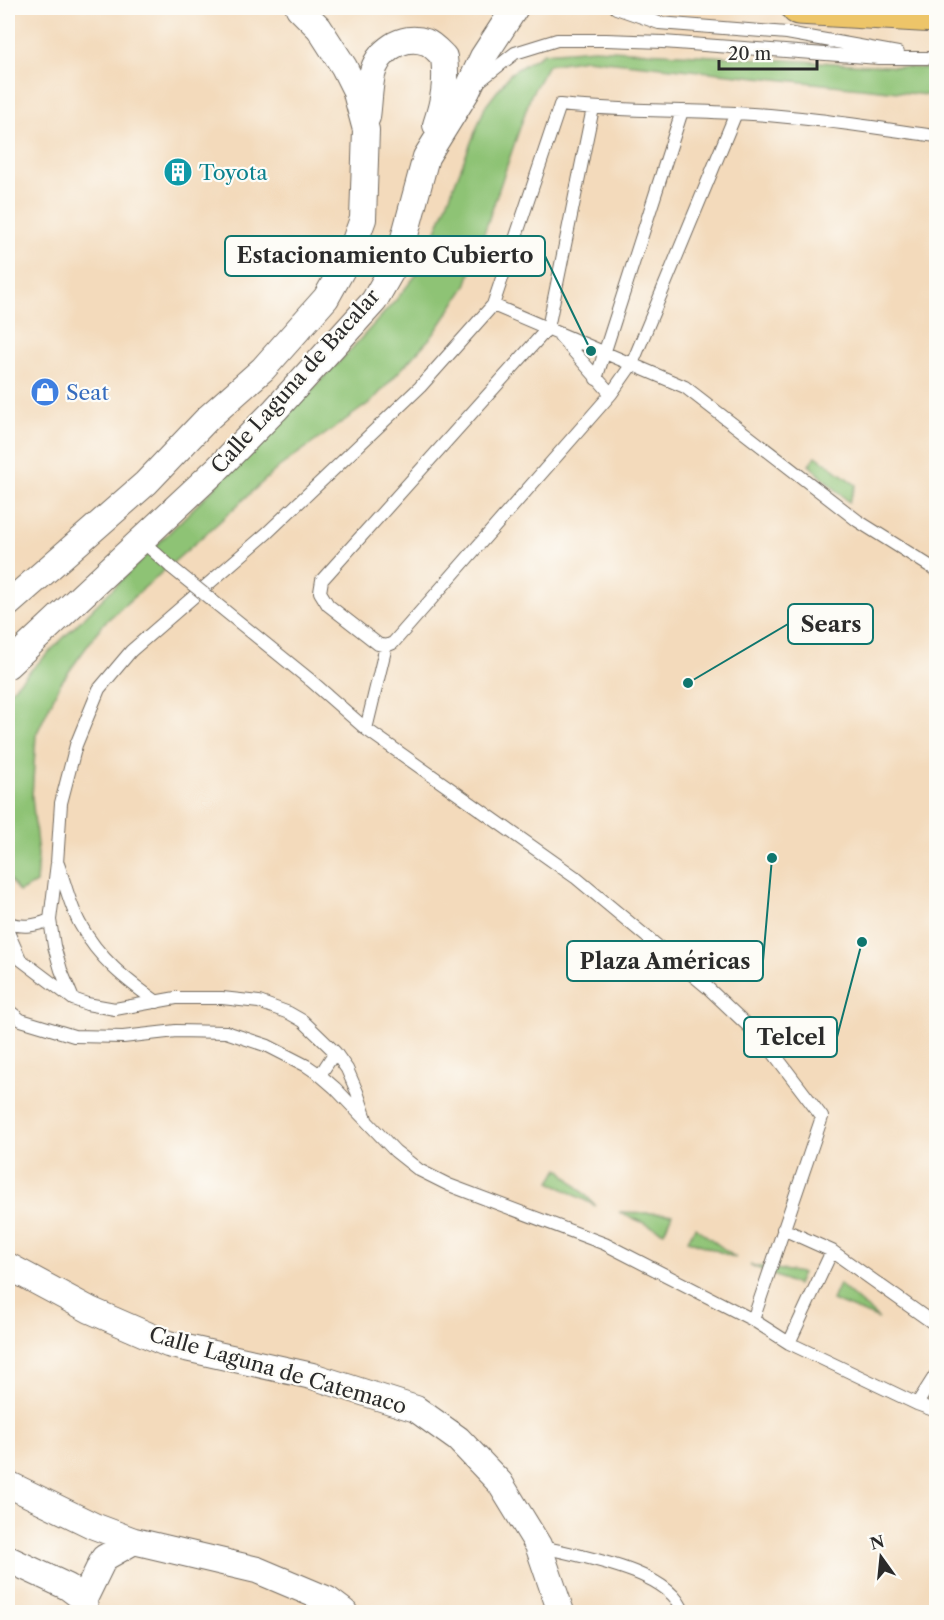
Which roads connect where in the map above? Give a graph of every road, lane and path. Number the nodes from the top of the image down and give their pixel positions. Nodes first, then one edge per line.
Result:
1 (299, 8) edge
2 (515, 8) edge
3 (616, 8) edge
4 (798, 8) edge
5 (936, 16) edge
6 (932, 58) edge
7 (467, 91) junction
8 (593, 108) junction
9 (682, 111) junction
10 (736, 113) junction
11 (366, 130) junction
12 (936, 136) edge
13 (426, 157) junction
14 (494, 305) junction
15 (553, 330) junction
16 (604, 354) junction
17 (632, 364) junction
18 (596, 379) junction
19 (611, 394) junction
20 (141, 540) junction
21 (936, 570) edge
22 (10, 600) edge
23 (386, 646) junction
24 (8, 665) edge
25 (366, 729) junction
26 (57, 863) junction
27 (50, 920) junction
28 (8, 923) edge
29 (8, 932) edge
30 (73, 999) junction
31 (157, 1002) junction
32 (8, 1010) edge
33 (335, 1052) junction
34 (320, 1075) junction
35 (367, 1123) junction
36 (783, 1229) junction
37 (832, 1251) junction
38 (8, 1266) edge
39 (753, 1320) junction
40 (936, 1325) edge
41 (789, 1343) junction
42 (936, 1374) edge
43 (917, 1404) junction
44 (936, 1411) edge
45 (8, 1484) edge
46 (134, 1541) junction
47 (538, 1545) junction
48 (8, 1559) edge
49 (85, 1606) edge
50 (344, 1612) edge
51 (561, 1612) edge
52 (682, 1612) edge

1 - 11 street, Calle Laguna de Bacalar
2 - 7 street, Calle Laguna de Bacalar
3 - 6 lane
4 - 5 highway
6 - 7 lane
7 - 13 street, Calle Laguna de Bacalar
8 - 9 lane
8 - 14 lane
8 - 15 lane
9 - 10 lane
9 - 16 lane
10 - 12 lane
10 - 17 lane
11 - 13 street
11 - 22 street, Calle Laguna de Bacalar
13 - 20 street, Calle Laguna de Bacalar
14 - 15 lane
14 - 26 lane
15 - 16 lane
15 - 18 lane
15 - 23 lane
16 - 17 lane
16 - 18 lane
17 - 19 lane
17 - 21 lane
18 - 19 lane
19 - 23 lane
20 - 24 street, Calle Laguna de Bacalar
20 - 25 lane, bridge
23 - 25 lane
25 - 36 lane
26 - 27 lane
26 - 31 lane
27 - 28 lane
27 - 30 lane
29 - 30 lane
30 - 31 lane
31 - 33 lane
32 - 34 lane
33 - 34 lane
33 - 35 lane
34 - 35 lane
35 - 39 lane
36 - 37 lane
36 - 39 lane
37 - 40 lane
37 - 41 lane
38 - 47 street, Calle Laguna de Catemaco
39 - 41 lane
41 - 43 lane
42 - 43 lane
43 - 44 lane
45 - 46 street
46 - 49 street
46 - 50 street
47 - 51 street, Calle Laguna de Catemaco
47 - 52 lane
48 - 49 street

